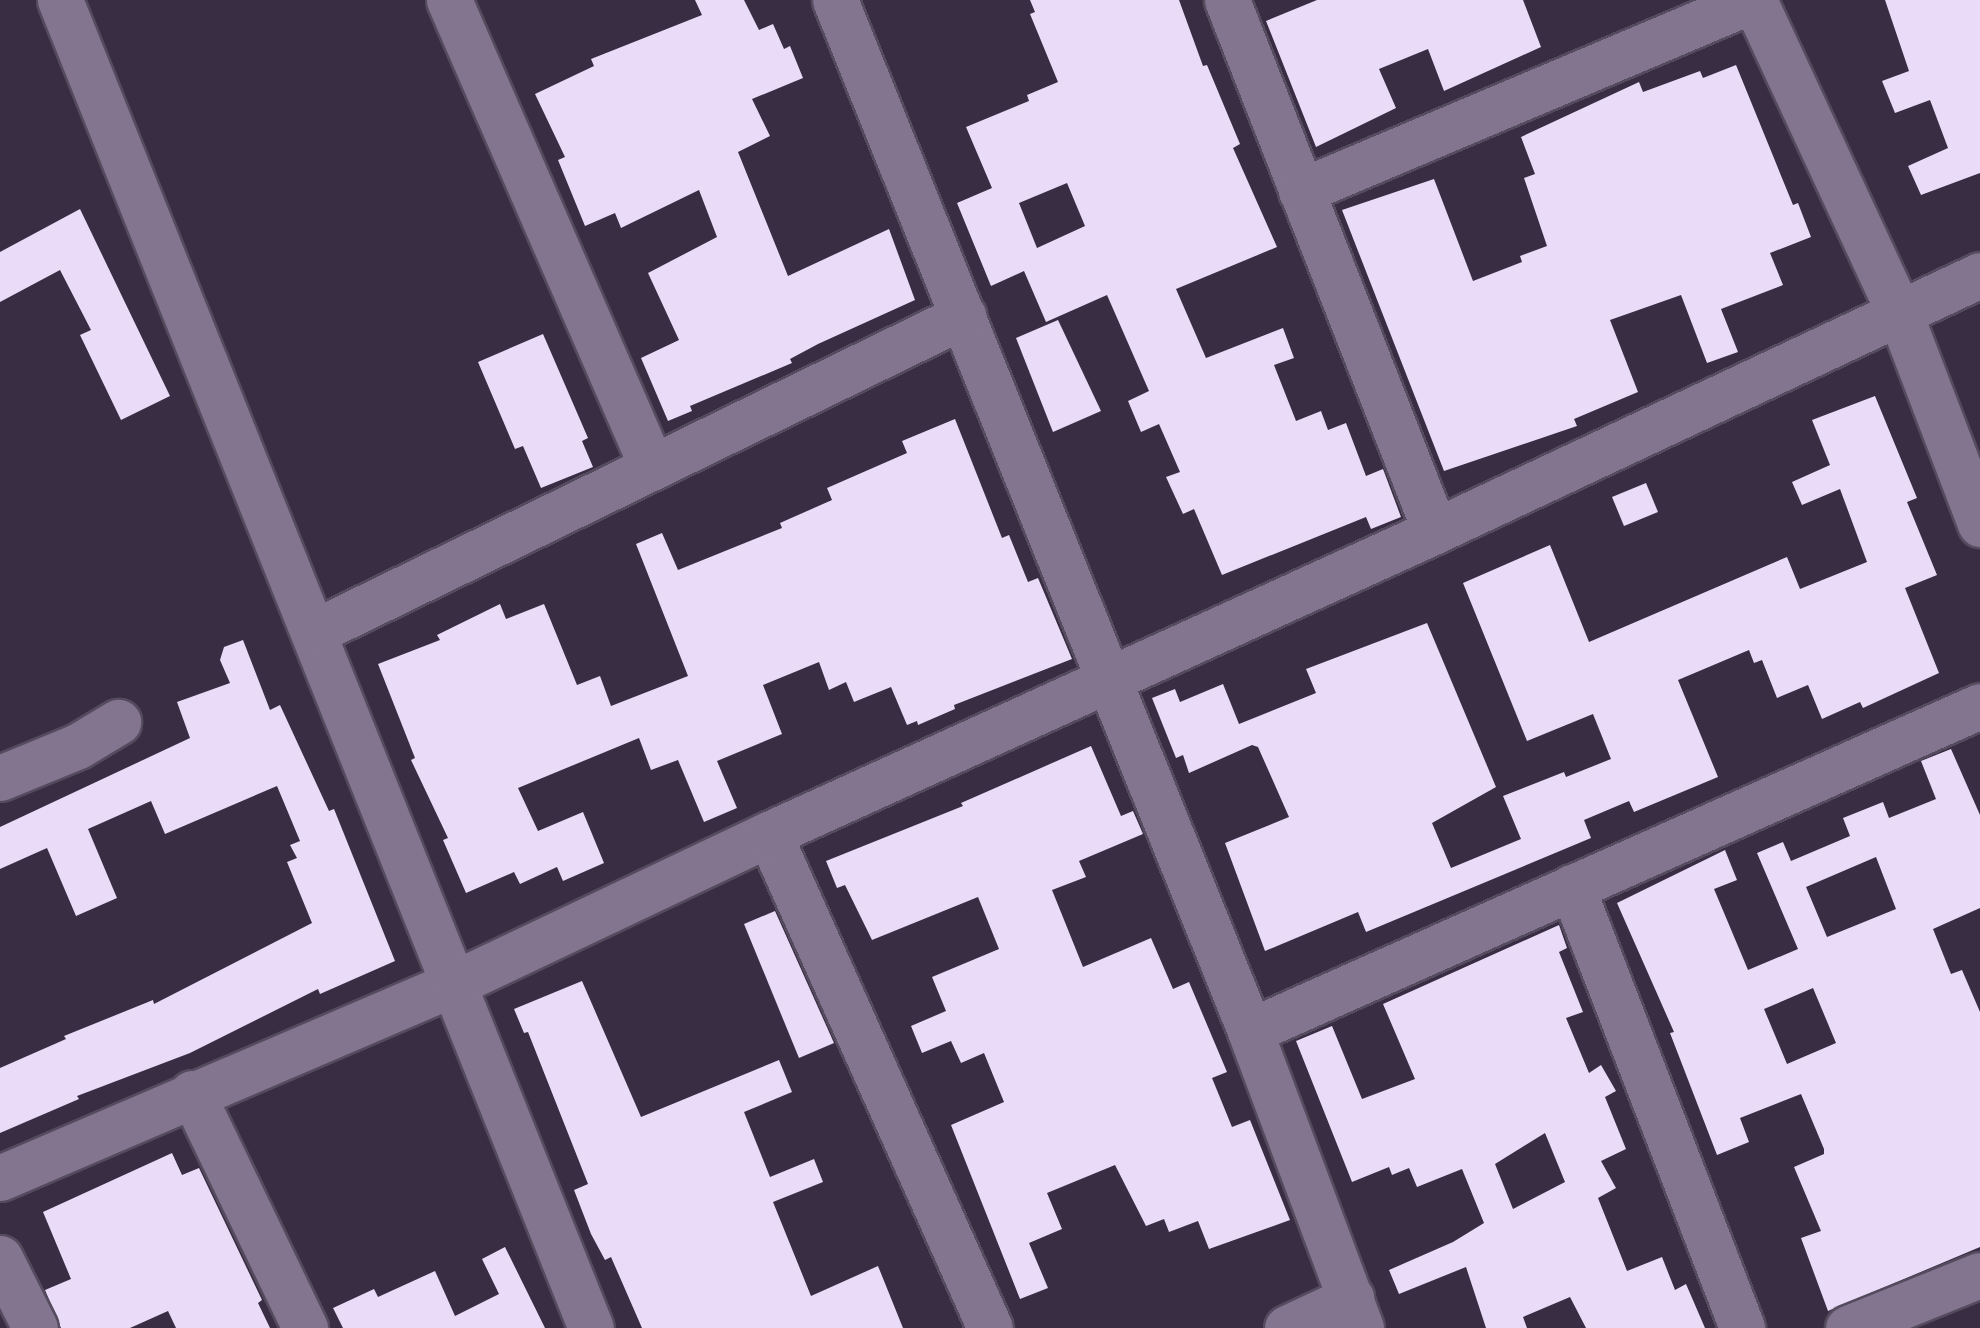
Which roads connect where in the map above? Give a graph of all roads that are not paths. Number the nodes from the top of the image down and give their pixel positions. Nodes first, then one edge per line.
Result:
1 (60, 0) edge
2 (449, 0) edge
3 (835, 0) edge
4 (1226, 0) edge
5 (1754, 0) edge
6 (1301, 191) junction
7 (1980, 276) edge
8 (1900, 314) junction
9 (963, 316) junction
10 (652, 467) junction
11 (1980, 524) edge
12 (1435, 531) junction
13 (316, 631) junction
14 (1107, 679) junction
15 (1980, 706) edge
16 (118, 722) dead end
17 (0, 778) edge
18 (769, 834) junction
19 (1572, 887) junction
20 (455, 983) junction
21 (1250, 1031) junction
22 (192, 1093) junction
23 (0, 1178) edge
24 (0, 1258) edge
25 (1980, 1275) edge
26 (1356, 1313) edge
27 (35, 1328) edge
28 (305, 1328) edge
29 (591, 1328) edge
30 (990, 1328) edge
31 (1286, 1328) edge
32 (1742, 1328) edge
33 (1848, 1328) edge

1 - 13 street
2 - 10 street
3 - 9 street
4 - 6 street
5 - 6 street
5 - 8 street
6 - 12 street
7 - 8 street
8 - 11 street
8 - 12 street
9 - 10 street
9 - 14 street
10 - 13 street
12 - 14 street
13 - 20 street
14 - 18 street
14 - 21 street
15 - 19 street
16 - 17 street
18 - 20 street
18 - 30 street
19 - 21 street
19 - 32 street
20 - 22 street
20 - 29 street
21 - 26 street
22 - 23 street
22 - 28 street
24 - 27 street
25 - 33 street
26 - 31 street

